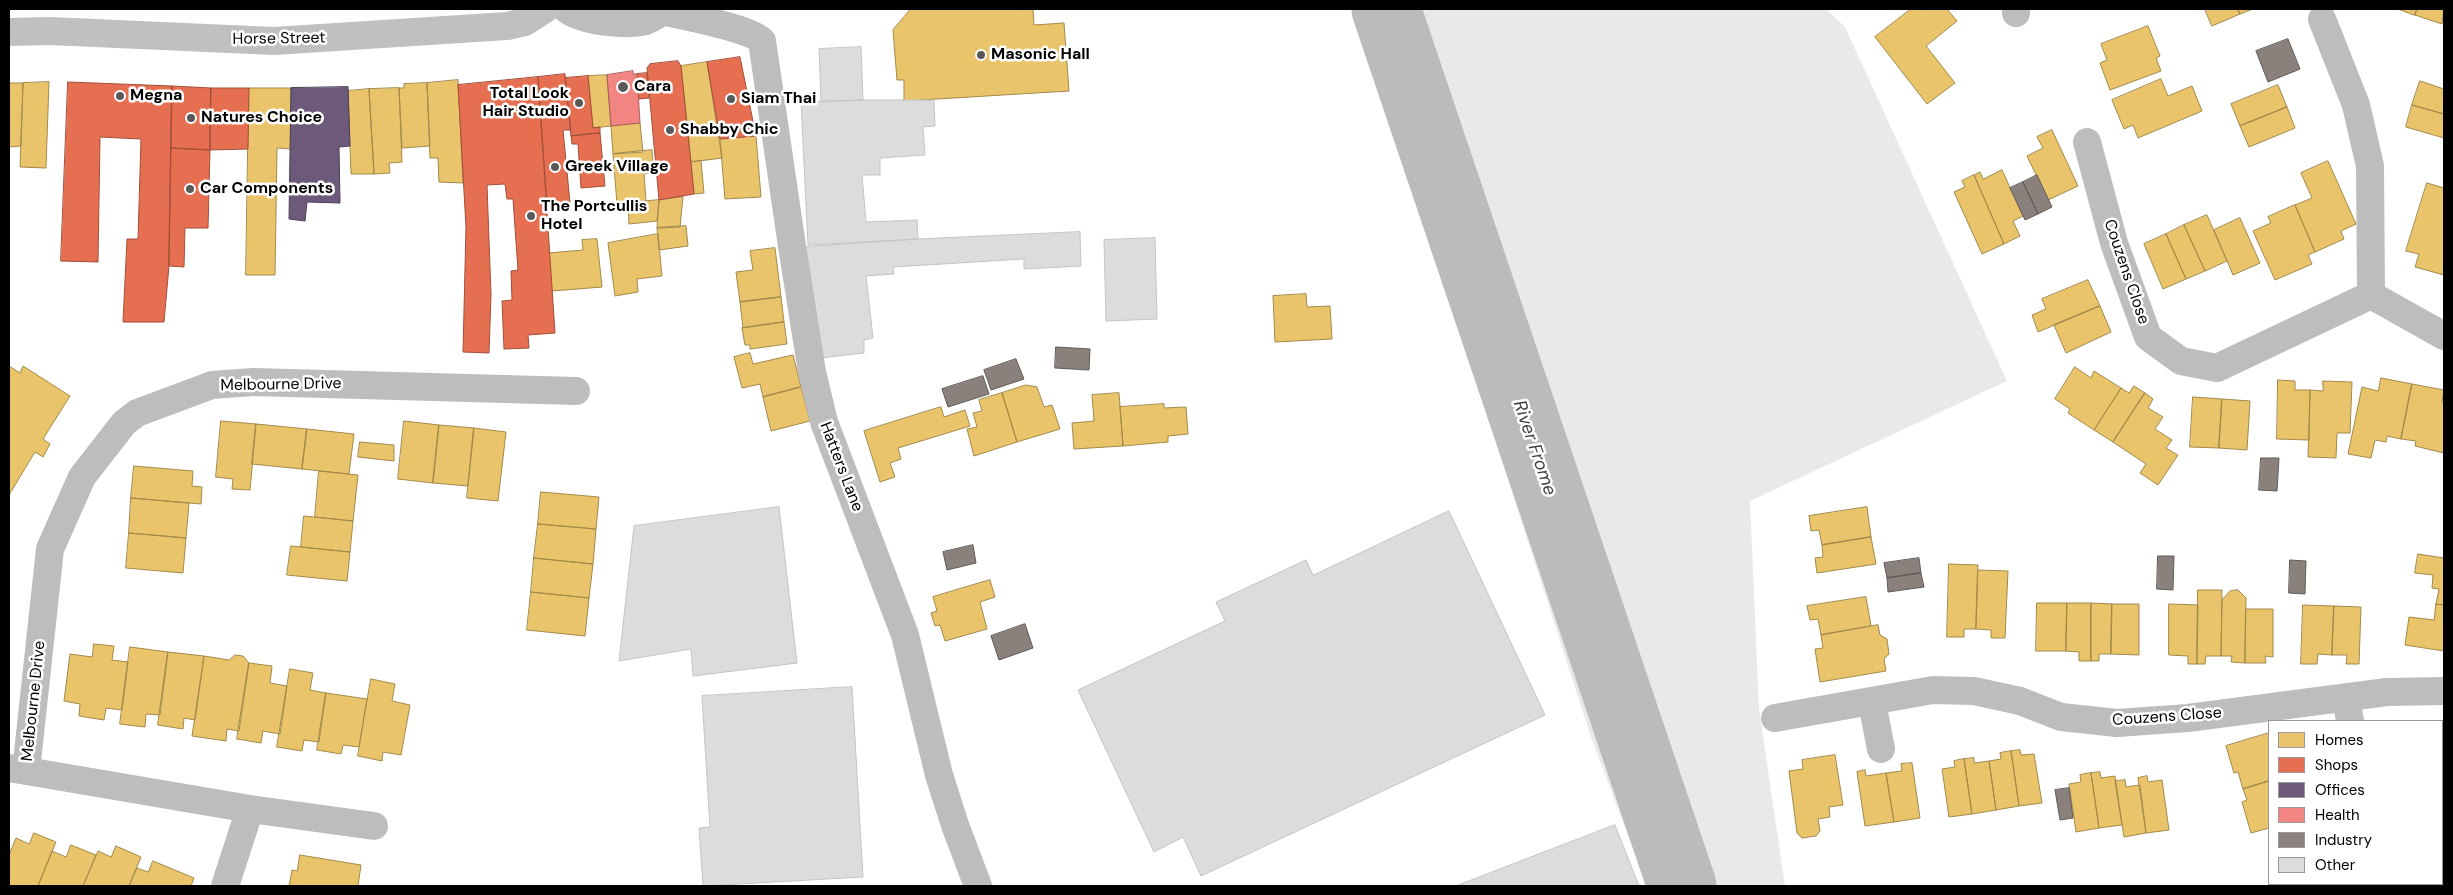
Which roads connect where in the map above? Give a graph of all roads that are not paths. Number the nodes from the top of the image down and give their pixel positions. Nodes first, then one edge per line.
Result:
1 (544, 9) edge
2 (566, 9) edge
3 (663, 10) edge
4 (2322, 19) dead end
5 (9, 32) edge
6 (2087, 142) dead end
7 (2371, 295) junction
8 (2444, 336) edge
9 (576, 391) dead end
10 (2444, 691) edge
11 (1872, 702) junction
12 (2348, 709) edge
13 (1775, 718) dead end
14 (1881, 749) dead end
15 (18, 769) edge
16 (250, 808) junction
17 (374, 826) dead end
18 (225, 886) edge
19 (978, 886) edge

1 - 5 main road, Horse Street
2 - 3 street
3 - 19 street, Hatters Lane
4 - 7 street
6 - 7 street, Couzens Close
7 - 8 street
9 - 15 street, Melbourne Drive
10 - 12 street, Couzens Close
11 - 12 street, Couzens Close
11 - 13 street, Couzens Close
11 - 14 street
15 - 16 street, Melbourne Drive
16 - 17 street, Melbourne Drive
16 - 18 street

